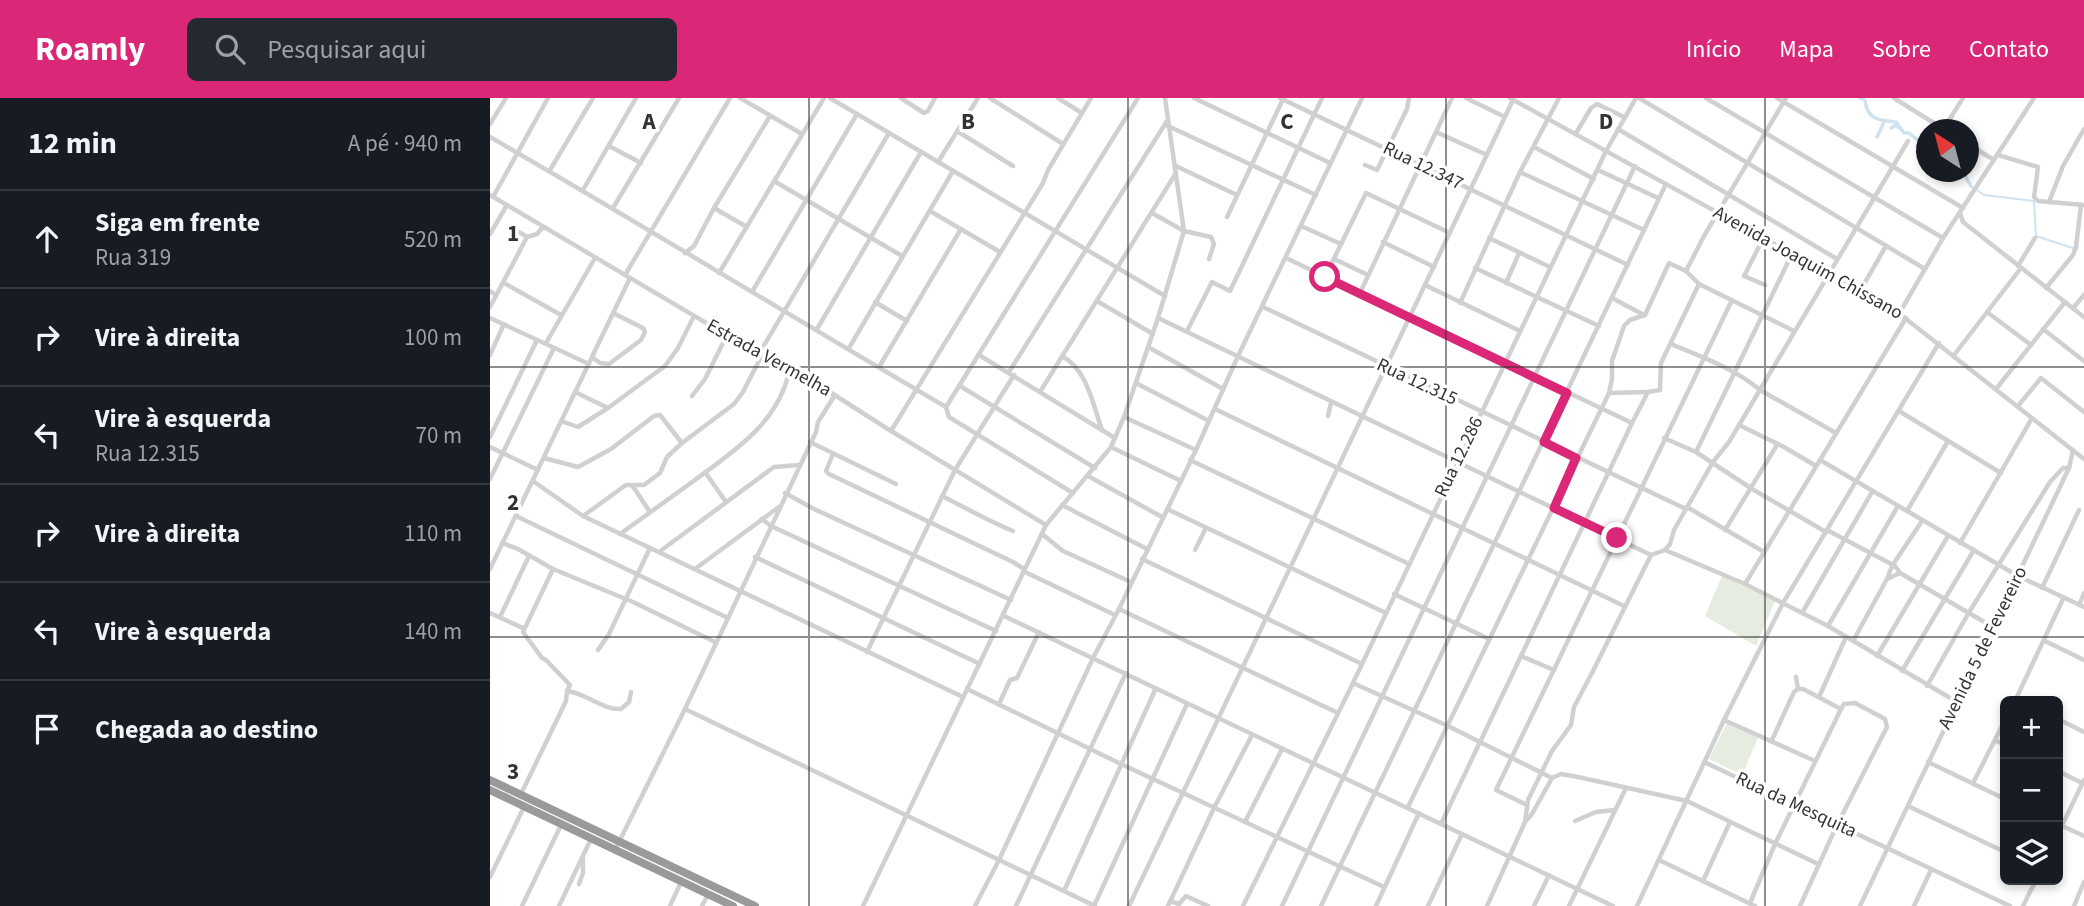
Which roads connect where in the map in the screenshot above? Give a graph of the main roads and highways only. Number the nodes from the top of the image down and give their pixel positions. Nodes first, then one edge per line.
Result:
1 (490, 780) edge
2 (490, 790) edge
3 (733, 906) edge
4 (755, 906) edge

1 - 4 highway
2 - 3 highway

